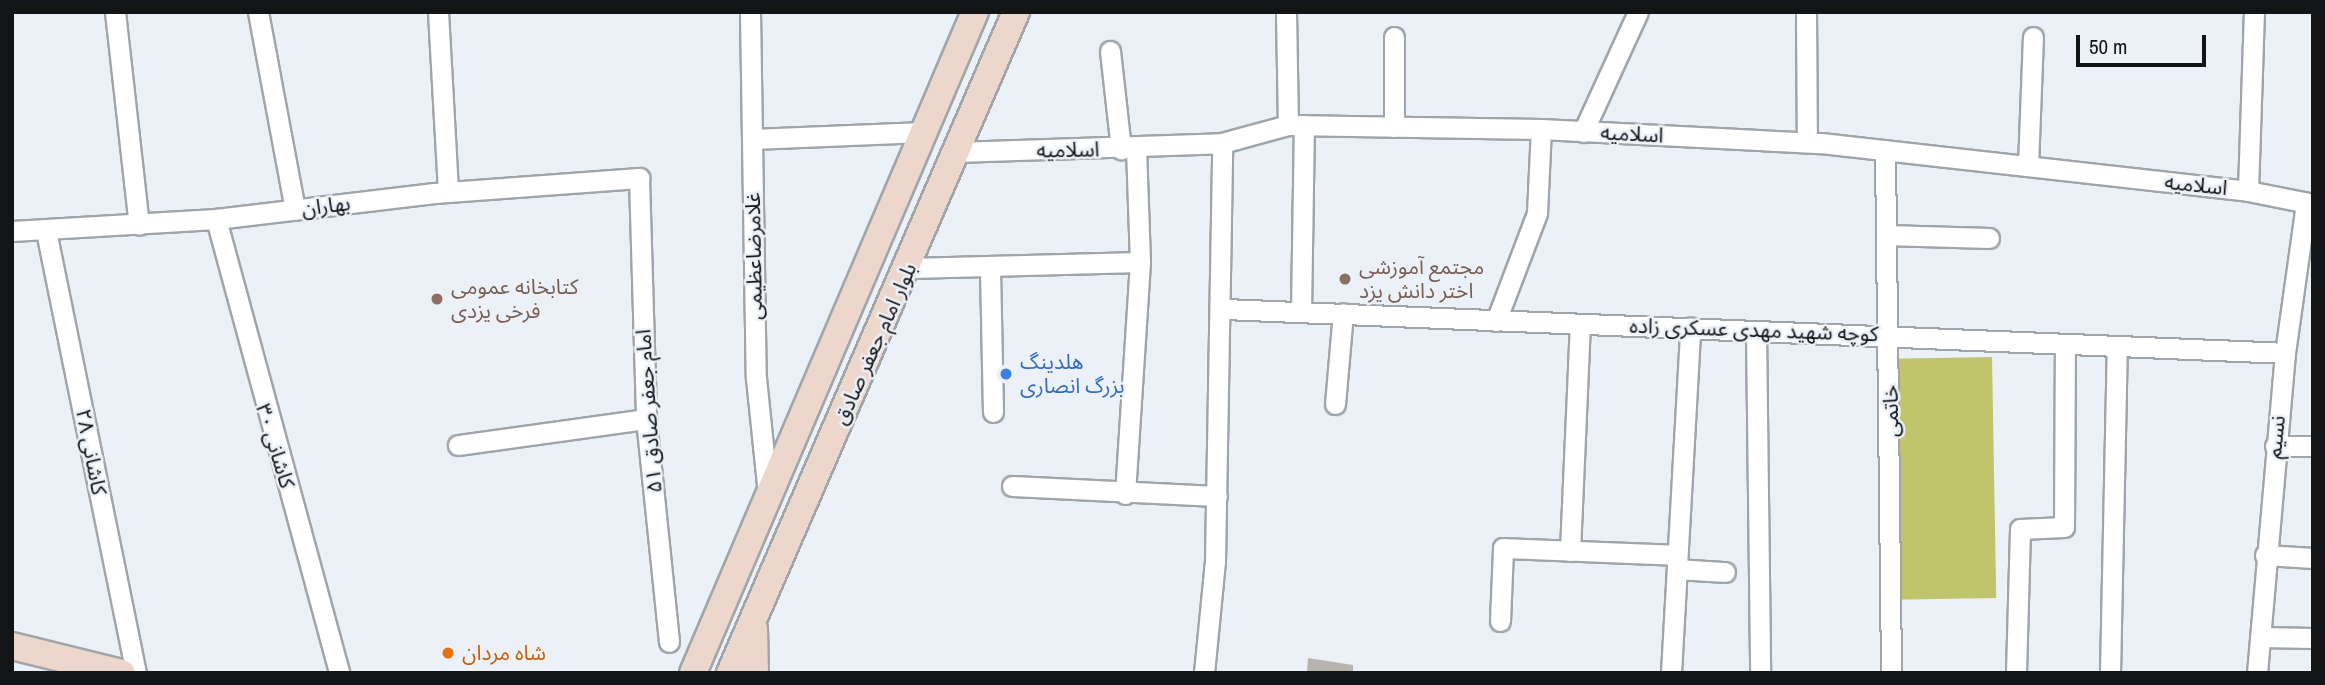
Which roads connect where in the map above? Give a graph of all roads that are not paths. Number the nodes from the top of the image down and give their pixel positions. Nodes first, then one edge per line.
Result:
1 (115, 12) edge
2 (258, 12) edge
3 (438, 12) edge
4 (750, 12) edge
5 (975, 12) edge
6 (1016, 12) edge
7 (1286, 12) edge
8 (1638, 12) edge
9 (1807, 12) edge
10 (2254, 12) edge
11 (1394, 37) dead end
12 (2033, 37) dead end
13 (1110, 51) dead end
14 (1296, 125) junction
15 (1394, 127) junction
16 (1541, 130) junction
17 (924, 132) junction
18 (1583, 132) junction
19 (752, 139) junction
20 (1807, 142) junction
21 (1222, 143) junction
22 (1128, 149) junction
23 (1885, 150) junction
24 (956, 152) junction
25 (2028, 166) junction
26 (639, 178) joint
27 (2248, 191) junction
28 (448, 192) junction
29 (2310, 204) edge
30 (295, 210) junction
31 (216, 219) junction
32 (139, 225) junction
33 (12, 231) edge
34 (46, 231) junction
35 (1886, 235) junction
36 (1989, 238) dead end
37 (1140, 262) junction
38 (909, 268) junction
39 (990, 269) junction
40 (1224, 309) junction
41 (1301, 312) junction
42 (1343, 313) junction
43 (1496, 321) junction
44 (1580, 324) junction
45 (1690, 328) junction
46 (1756, 331) junction
47 (1888, 335) junction
48 (2065, 344) junction
49 (2117, 346) junction
50 (2285, 353) junction
51 (1335, 404) dead end
52 (993, 412) dead end
53 (646, 419) junction
54 (458, 445) dead end
55 (2275, 446) junction
56 (2313, 446) edge
57 (1012, 486) dead end
58 (1125, 494) junction
59 (1217, 496) junction
60 (768, 499) junction
61 (1570, 551) junction
62 (2264, 555) junction
63 (2313, 558) edge
64 (1677, 562) junction
65 (1725, 572) dead end
66 (754, 617) junction
67 (1500, 621) dead end
68 (2260, 637) junction
69 (2313, 638) edge
70 (669, 642) dead end
71 (12, 646) edge
72 (704, 648) junction
73 (12, 663) edge
74 (53, 673) edge
75 (122, 673) edge
76 (136, 673) edge
77 (339, 673) edge
78 (683, 673) edge
79 (694, 673) edge
80 (730, 673) edge
81 (755, 673) edge
82 (1205, 673) edge
83 (1671, 673) edge
84 (1759, 673) edge
85 (1891, 673) edge
86 (2016, 673) edge
87 (2110, 673) edge
88 (2258, 673) edge

1 - 32 street
2 - 30 street
3 - 28 street
4 - 19 street, غلامرضاعظیمی
5 - 17 main road, بلوار امام جعفر صادق
6 - 24 main road, بلوار امام جعفر صادق
7 - 14 street
8 - 18 street
9 - 20 street
10 - 27 street
11 - 15 street
12 - 25 street
13 - 22 street
14 - 15 street, اسلامیه
14 - 21 street, اسلامیه
14 - 41 street
15 - 16 street, اسلامیه
16 - 18 street, اسلامیه
16 - 43 street
17 - 19 street
17 - 60 main road, بلوار امام جعفر صادق
18 - 20 street, اسلامیه
19 - 60 street, غلامرضاعظیمی
20 - 23 street, اسلامیه
21 - 22 street, اسلامیه
21 - 40 street
22 - 24 street, اسلامیه
22 - 37 street
23 - 25 street, اسلامیه
23 - 35 street, خاتمی
24 - 38 main road, بلوار امام جعفر صادق
25 - 27 street, اسلامیه
26 - 28 street, بهاران
26 - 53 street, امام جعفر صادق ۵۱
27 - 29 street, اسلامیه
28 - 30 street, بهاران
29 - 50 street, نسیم
30 - 31 street, بهاران
31 - 32 street, بهاران
31 - 77 street, کاشانی ۳۰
32 - 34 street, بهاران
33 - 34 street, بهاران
34 - 76 street, کاشانی ۲۸
35 - 36 street
35 - 47 street, خاتمی
37 - 39 street
37 - 58 street
38 - 39 street
38 - 66 main road, بلوار امام جعفر صادق
39 - 52 street
40 - 41 street, کوچه شهید مهدی عسکری زاده
40 - 59 street
41 - 42 street, کوچه شهید مهدی عسکری زاده
42 - 43 street, کوچه شهید مهدی عسکری زاده
42 - 51 street
43 - 44 street, کوچه شهید مهدی عسکری زاده
44 - 45 street, کوچه شهید مهدی عسکری زاده
44 - 61 street
45 - 46 street, کوچه شهید مهدی عسکری زاده
45 - 64 street
46 - 47 street, کوچه شهید مهدی عسکری زاده
46 - 84 street
47 - 48 street, کوچه شهید مهدی عسکری زاده
47 - 85 street, خاتمی
48 - 49 street, کوچه شهید مهدی عسکری زاده
48 - 86 street
49 - 50 street, کوچه شهید مهدی عسکری زاده
49 - 87 street
50 - 55 street, نسیم
53 - 54 street
53 - 70 street, امام جعفر صادق ۵۱
55 - 56 street
55 - 62 street, نسیم
57 - 58 street
58 - 59 street
59 - 82 street
60 - 72 main road, بلوار امام جعفر صادق
61 - 64 street
61 - 67 street
62 - 63 street
62 - 68 street, نسیم
64 - 65 street
64 - 83 street
66 - 80 main road, بلوار امام جعفر صادق
66 - 81 main road
68 - 69 street
68 - 88 street, نسیم
71 - 75 main road
72 - 78 main road
72 - 79 main road, بلوار امام جعفر صادق
73 - 74 main road

